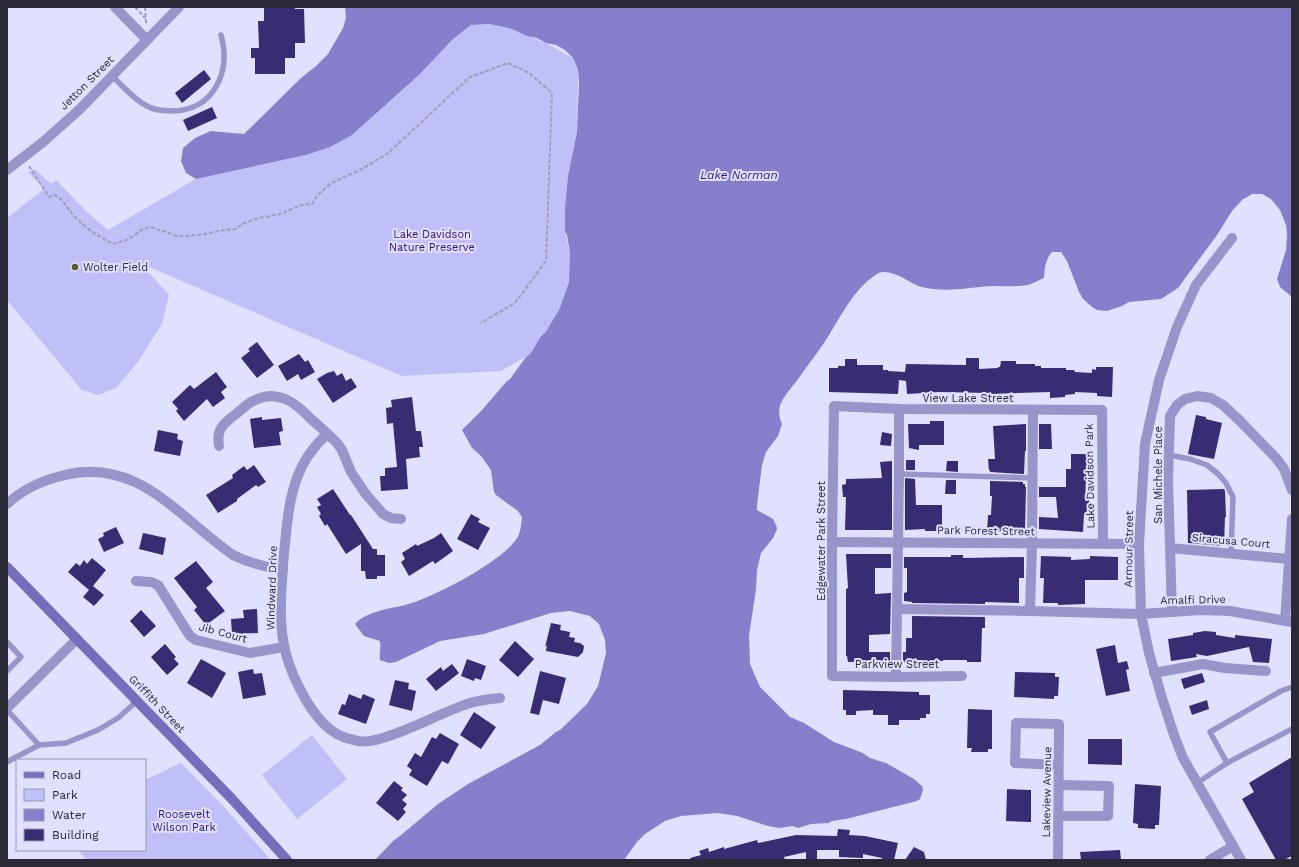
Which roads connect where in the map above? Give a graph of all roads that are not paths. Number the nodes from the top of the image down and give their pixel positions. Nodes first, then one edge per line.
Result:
1 (115, 7) edge
2 (179, 7) edge
3 (220, 35) dead end
4 (146, 40) junction
5 (112, 76) junction
6 (7, 170) edge
7 (1232, 238) dead end
8 (834, 406) joint
9 (899, 409) junction
10 (1033, 410) junction
11 (1102, 410) joint
12 (327, 434) junction
13 (219, 446) dead end
14 (1169, 455) junction
15 (900, 474) junction
16 (1032, 478) junction
17 (1292, 490) edge
18 (7, 504) edge
19 (1292, 518) edge
20 (401, 519) dead end
21 (832, 542) junction
22 (899, 542) junction
23 (1103, 542) junction
24 (1032, 543) junction
25 (1139, 544) junction
26 (1170, 548) junction
27 (1231, 554) junction
28 (1289, 558) junction
29 (7, 567) edge
30 (283, 570) junction
31 (136, 581) dead end
32 (898, 609) junction
33 (1030, 610) junction
34 (1172, 612) junction
35 (1142, 614) junction
36 (1288, 622) edge
37 (76, 639) junction
38 (7, 642) edge
39 (284, 647) junction
40 (7, 671) edge
41 (1266, 671) dead end
42 (1154, 673) junction
43 (832, 676) joint
44 (962, 676) dead end
45 (896, 677) junction
46 (1292, 686) edge
47 (500, 698) dead end
48 (137, 701) junction
49 (7, 709) edge
50 (1292, 729) edge
51 (39, 745) junction
52 (7, 762) edge
53 (1227, 763) junction
54 (1059, 764) junction
55 (1197, 783) junction
56 (1059, 785) junction
57 (1059, 816) junction
58 (1233, 846) junction
59 (287, 860) edge
60 (1058, 860) edge
61 (1210, 860) edge
62 (1241, 860) edge

1 - 4 street
2 - 4 street, Jetton Street
3 - 5 lane
4 - 5 street, Jetton Street
5 - 6 street, Jetton Street
7 - 25 street, Armour Street
8 - 9 street, View Lake Street
8 - 21 street, Edgewater Park Street
9 - 10 street, View Lake Street
9 - 15 street
10 - 11 street, View Lake Street
10 - 16 street
11 - 23 street, Lake Davidson Park
12 - 13 street
12 - 20 street
12 - 30 street, Windward Drive
14 - 17 street, San Michele Place
14 - 26 street, San Michele Place
14 - 27 lane
15 - 16 lane
15 - 22 street
16 - 24 street
18 - 30 street
19 - 28 street
21 - 22 street, Park Forest Street
21 - 43 street, Edgewater Park Street
22 - 24 street, Park Forest Street
22 - 32 street
23 - 24 street, Park Forest Street
23 - 25 street, Park Forest Street
24 - 33 street
25 - 35 street, Armour Street
26 - 27 street, Siracusa Court
26 - 34 street, San Michele Place
27 - 28 street, Siracusa Court
28 - 36 street
29 - 37 main road, Griffith Street
30 - 39 street, Windward Drive
31 - 39 street, Jib Court
32 - 33 street, Amalfi Drive
32 - 45 street
33 - 35 street, Amalfi Drive
34 - 35 street, Amalfi Drive
34 - 36 street, Amalfi Drive
35 - 42 street, Armour Street
37 - 48 main road, Griffith Street
37 - 49 street
38 - 40 lane
39 - 47 street, Windward Drive
41 - 42 street
42 - 55 street, Armour Street
43 - 45 street, Parkview Street
44 - 45 street, Parkview Street
46 - 53 lane
48 - 51 lane
48 - 59 main road, Griffith Street
49 - 51 lane
50 - 53 lane
51 - 52 lane
53 - 55 lane
54 - 54 street, Lakeview Avenue
54 - 56 street, Lakeview Avenue
55 - 58 street, Armour Street
56 - 57 street, Lakeview Avenue
56 - 57 street
57 - 60 street, Lakeview Avenue
58 - 61 street
58 - 62 street, Armour Street

